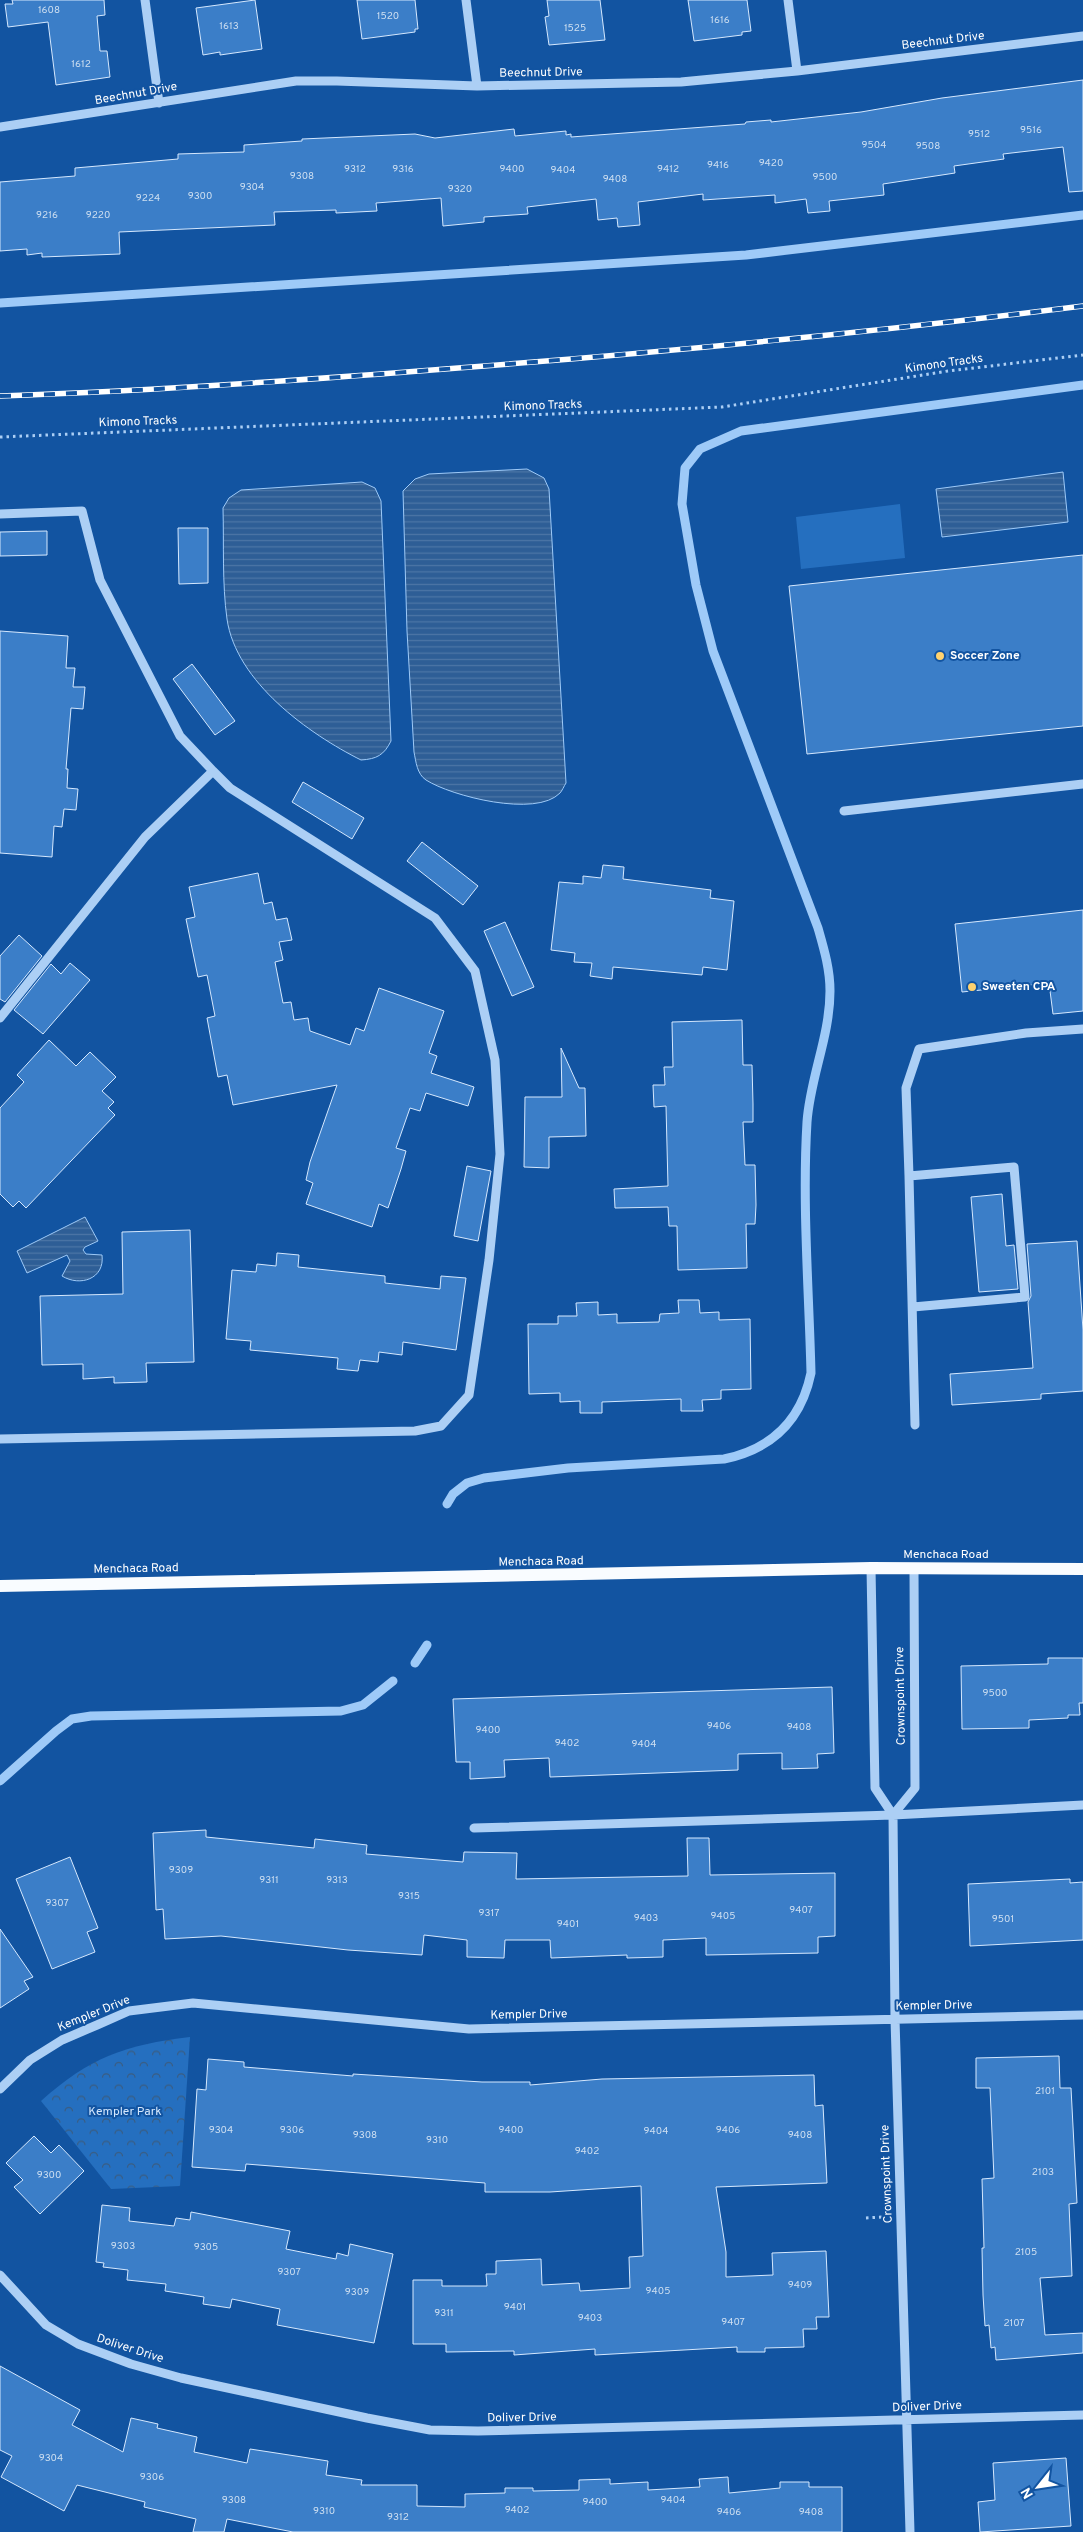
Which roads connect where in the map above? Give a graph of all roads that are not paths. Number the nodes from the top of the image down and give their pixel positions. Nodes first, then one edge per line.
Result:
1 (145, 0) edge
2 (466, 0) edge
3 (788, 0) edge
4 (1083, 36) edge
5 (797, 72) junction
6 (477, 86) junction
7 (159, 102) junction
8 (0, 127) edge
9 (0, 514) edge
10 (213, 771) junction
11 (1083, 784) edge
12 (844, 811) dead end
13 (0, 1018) edge
14 (1083, 1029) edge
15 (909, 1176) junction
16 (913, 1307) junction
17 (915, 1425) dead end
18 (0, 1438) edge
19 (871, 1568) junction
20 (914, 1569) junction
21 (1083, 1569) edge
22 (0, 1586) edge
23 (1083, 1805) edge
24 (893, 1815) junction
25 (474, 1828) dead end
26 (1083, 2015) edge
27 (895, 2019) junction
28 (0, 2089) edge
29 (0, 2276) edge
30 (1083, 2415) edge
31 (906, 2421) junction
32 (910, 2532) edge

1 - 7 street
2 - 6 street
3 - 5 street
4 - 5 street, Beechnut Drive
5 - 6 street, Beechnut Drive
6 - 7 street, Beechnut Drive
7 - 8 street, Beechnut Drive
9 - 10 street
10 - 13 street
10 - 18 street
11 - 12 street
14 - 15 street
15 - 16 street
15 - 16 street
16 - 17 street
19 - 20 main road, Menchaca Road
19 - 22 main road, Menchaca Road
19 - 24 street
20 - 21 main road, Menchaca Road
20 - 24 street, Crownspoint Drive
23 - 24 street
24 - 25 street
24 - 27 street, Crownspoint Drive
26 - 27 street, Kempler Drive
27 - 28 street, Kempler Drive
27 - 31 street, Crownspoint Drive
29 - 31 street, Doliver Drive
30 - 31 street, Doliver Drive
31 - 32 street, Crownspoint Drive

